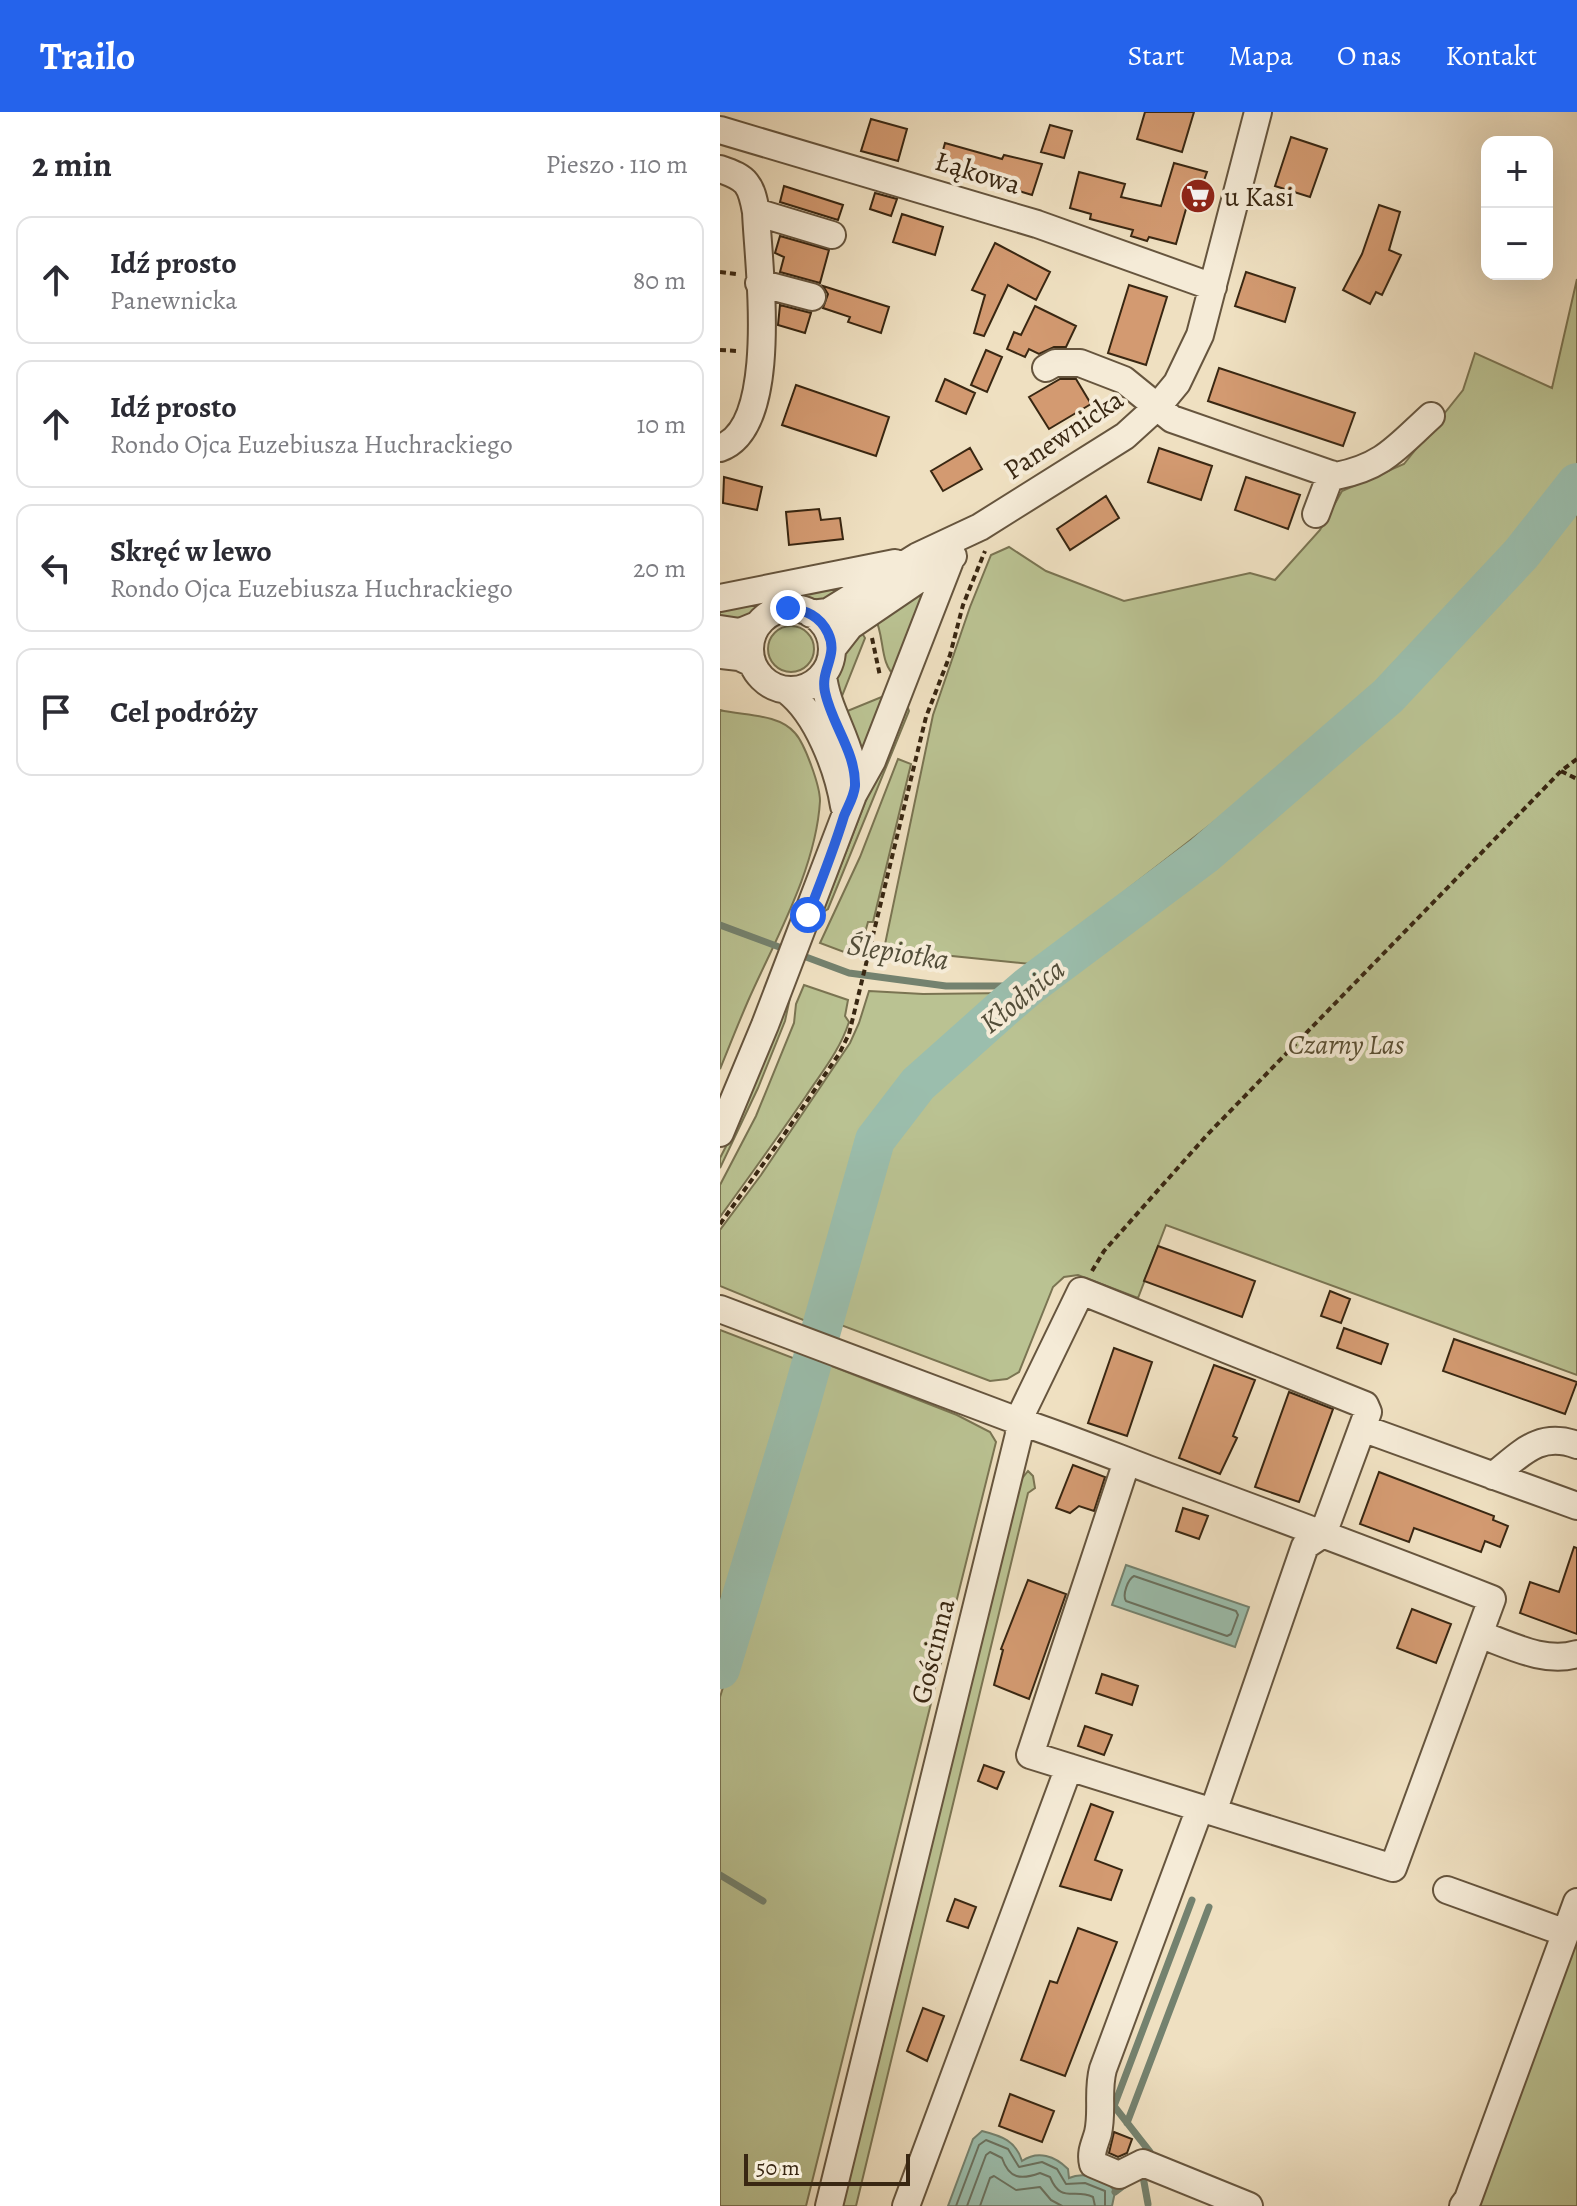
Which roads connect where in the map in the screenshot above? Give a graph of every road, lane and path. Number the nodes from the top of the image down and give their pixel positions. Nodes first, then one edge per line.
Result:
1 (1258, 112) edge
2 (720, 130) edge
3 (720, 169) edge
4 (756, 212) junction
5 (832, 235) dead end
6 (720, 272) edge
7 (753, 279) junction
8 (1213, 287) junction
9 (812, 297) dead end
10 (720, 350) edge
11 (747, 352) dead end
12 (1046, 368) dead end
13 (1158, 406) junction
14 (1431, 416) dead end
15 (720, 448) edge
16 (1331, 474) junction
17 (1316, 514) dead end
18 (984, 537) junction
19 (918, 556) junction
20 (951, 558) junction
21 (720, 598) edge
22 (811, 614) junction
23 (757, 625) junction
24 (720, 629) edge
25 (871, 633) dead end
26 (832, 649) junction
27 (720, 655) edge
28 (752, 663) junction
29 (823, 675) junction
30 (885, 682) dead end
31 (786, 690) junction
32 (1577, 759) edge
33 (1561, 771) junction
34 (1577, 779) edge
35 (849, 804) junction
36 (720, 1133) edge
37 (720, 1224) edge
38 (1081, 1291) junction
39 (720, 1309) edge
40 (1018, 1421) junction
41 (1362, 1428) junction
42 (1577, 1445) edge
43 (1127, 1461) junction
44 (1493, 1476) junction
45 (1577, 1506) edge
46 (1323, 1534) junction
47 (1479, 1634) junction
48 (1577, 1654) edge
49 (1069, 1767) junction
50 (1206, 1810) junction
51 (1447, 1890) dead end
52 (1577, 1902) edge
53 (1566, 1933) junction
54 (829, 2206) edge
55 (906, 2206) edge
56 (1249, 2206) edge
57 (1463, 2206) edge

1 - 8 street, Panewnicka
2 - 8 street, Łąkowa
3 - 4 street
4 - 5 street
4 - 7 street
6 - 7 path
7 - 9 street
7 - 15 street
8 - 13 street, Panewnicka
10 - 11 path
12 - 13 street
13 - 16 street
13 - 18 street, Panewnicka
14 - 16 street
16 - 17 street
18 - 19 street, Panewnicka
18 - 20 street, Panewnicka
18 - 37 path
19 - 21 street
19 - 22 street, Panewnicka
20 - 26 street, Panewnicka
20 - 35 street
22 - 23 street
22 - 26 street
23 - 24 street
23 - 28 street
25 - 30 path
26 - 29 street
27 - 28 street
28 - 31 street
29 - 31 street
29 - 35 street
31 - 35 street
32 - 33 path
33 - 34 path
33 - 38 path
35 - 36 street
38 - 40 street, Gościnna
38 - 41 street
39 - 40 street
40 - 43 street
40 - 54 street, Gościnna
41 - 44 street
41 - 46 street
42 - 44 street
43 - 46 street
43 - 49 street
44 - 45 street
46 - 47 street
46 - 50 street
47 - 48 street
47 - 50 street
49 - 50 street
49 - 55 street
50 - 56 street
51 - 53 street
52 - 53 street
53 - 57 street

